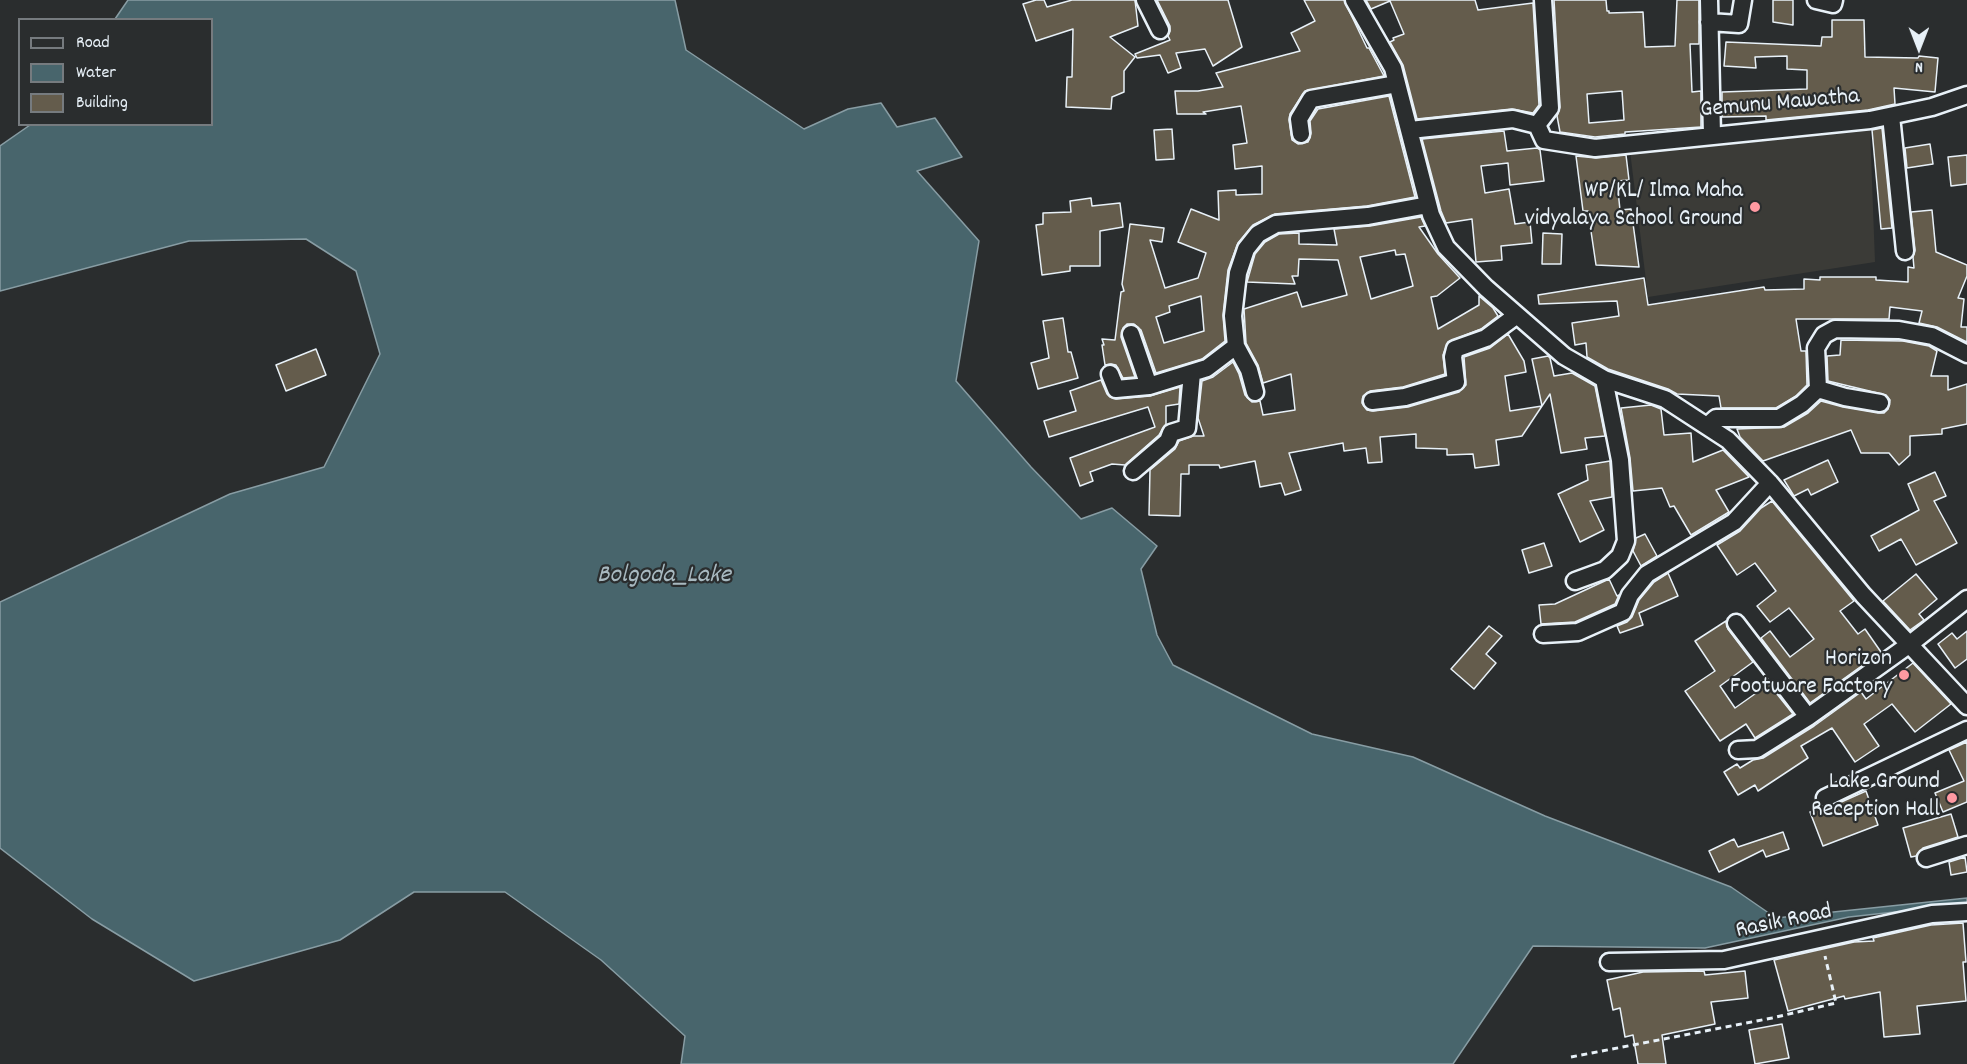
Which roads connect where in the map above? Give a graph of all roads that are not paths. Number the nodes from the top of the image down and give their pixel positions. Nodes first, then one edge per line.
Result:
1 (1145, 0) edge
2 (1354, 0) edge
3 (1543, 0) edge
4 (1709, 0) edge
5 (1743, 0) edge
6 (1816, 0) edge
7 (1834, 0) edge
8 (1710, 21) junction
9 (1160, 30) dead end
10 (1397, 84) junction
11 (1967, 95) edge
12 (1891, 116) junction
13 (1537, 125) junction
14 (1410, 130) junction
15 (1301, 134) dead end
16 (1712, 135) junction
17 (1428, 206) junction
18 (1905, 251) dead end
19 (1517, 315) junction
20 (1131, 334) dead end
21 (1236, 346) junction
22 (1967, 354) edge
23 (1192, 373) junction
24 (1110, 374) dead end
25 (1604, 379) junction
26 (1149, 386) junction
27 (1818, 388) junction
28 (1255, 392) dead end
29 (1372, 401) dead end
30 (1880, 404) dead end
31 (1707, 426) junction
32 (1133, 471) dead end
33 (1770, 483) junction
34 (1575, 581) dead end
35 (1967, 599) edge
36 (1736, 623) dead end
37 (1543, 634) dead end
38 (1910, 644) junction
39 (1967, 706) edge
40 (1808, 717) junction
41 (1967, 730) edge
42 (1738, 750) dead end
43 (1825, 798) dead end
44 (1967, 845) edge
45 (1926, 858) dead end
46 (1967, 912) edge
47 (1609, 963) dead end

1 - 9 street
2 - 10 street
3 - 13 street
4 - 8 street
5 - 8 street
6 - 7 street
8 - 16 street
10 - 14 street
10 - 15 street
11 - 12 street, Gemunu Mawatha
12 - 16 street, Gemunu Mawatha
12 - 18 street
13 - 14 street
13 - 16 street, Gemunu Mawatha
14 - 17 street
17 - 19 street
17 - 21 street
19 - 25 street
19 - 29 street
20 - 26 street
21 - 23 street
21 - 28 street
22 - 27 street
23 - 26 street
23 - 32 street
24 - 26 street
25 - 31 street
25 - 34 street
27 - 30 street
27 - 31 street
31 - 33 street
33 - 37 street
33 - 38 street
35 - 38 street
36 - 40 street
38 - 39 street
38 - 40 street
40 - 42 street
41 - 43 street
44 - 45 street
46 - 47 street, Rasik Road

